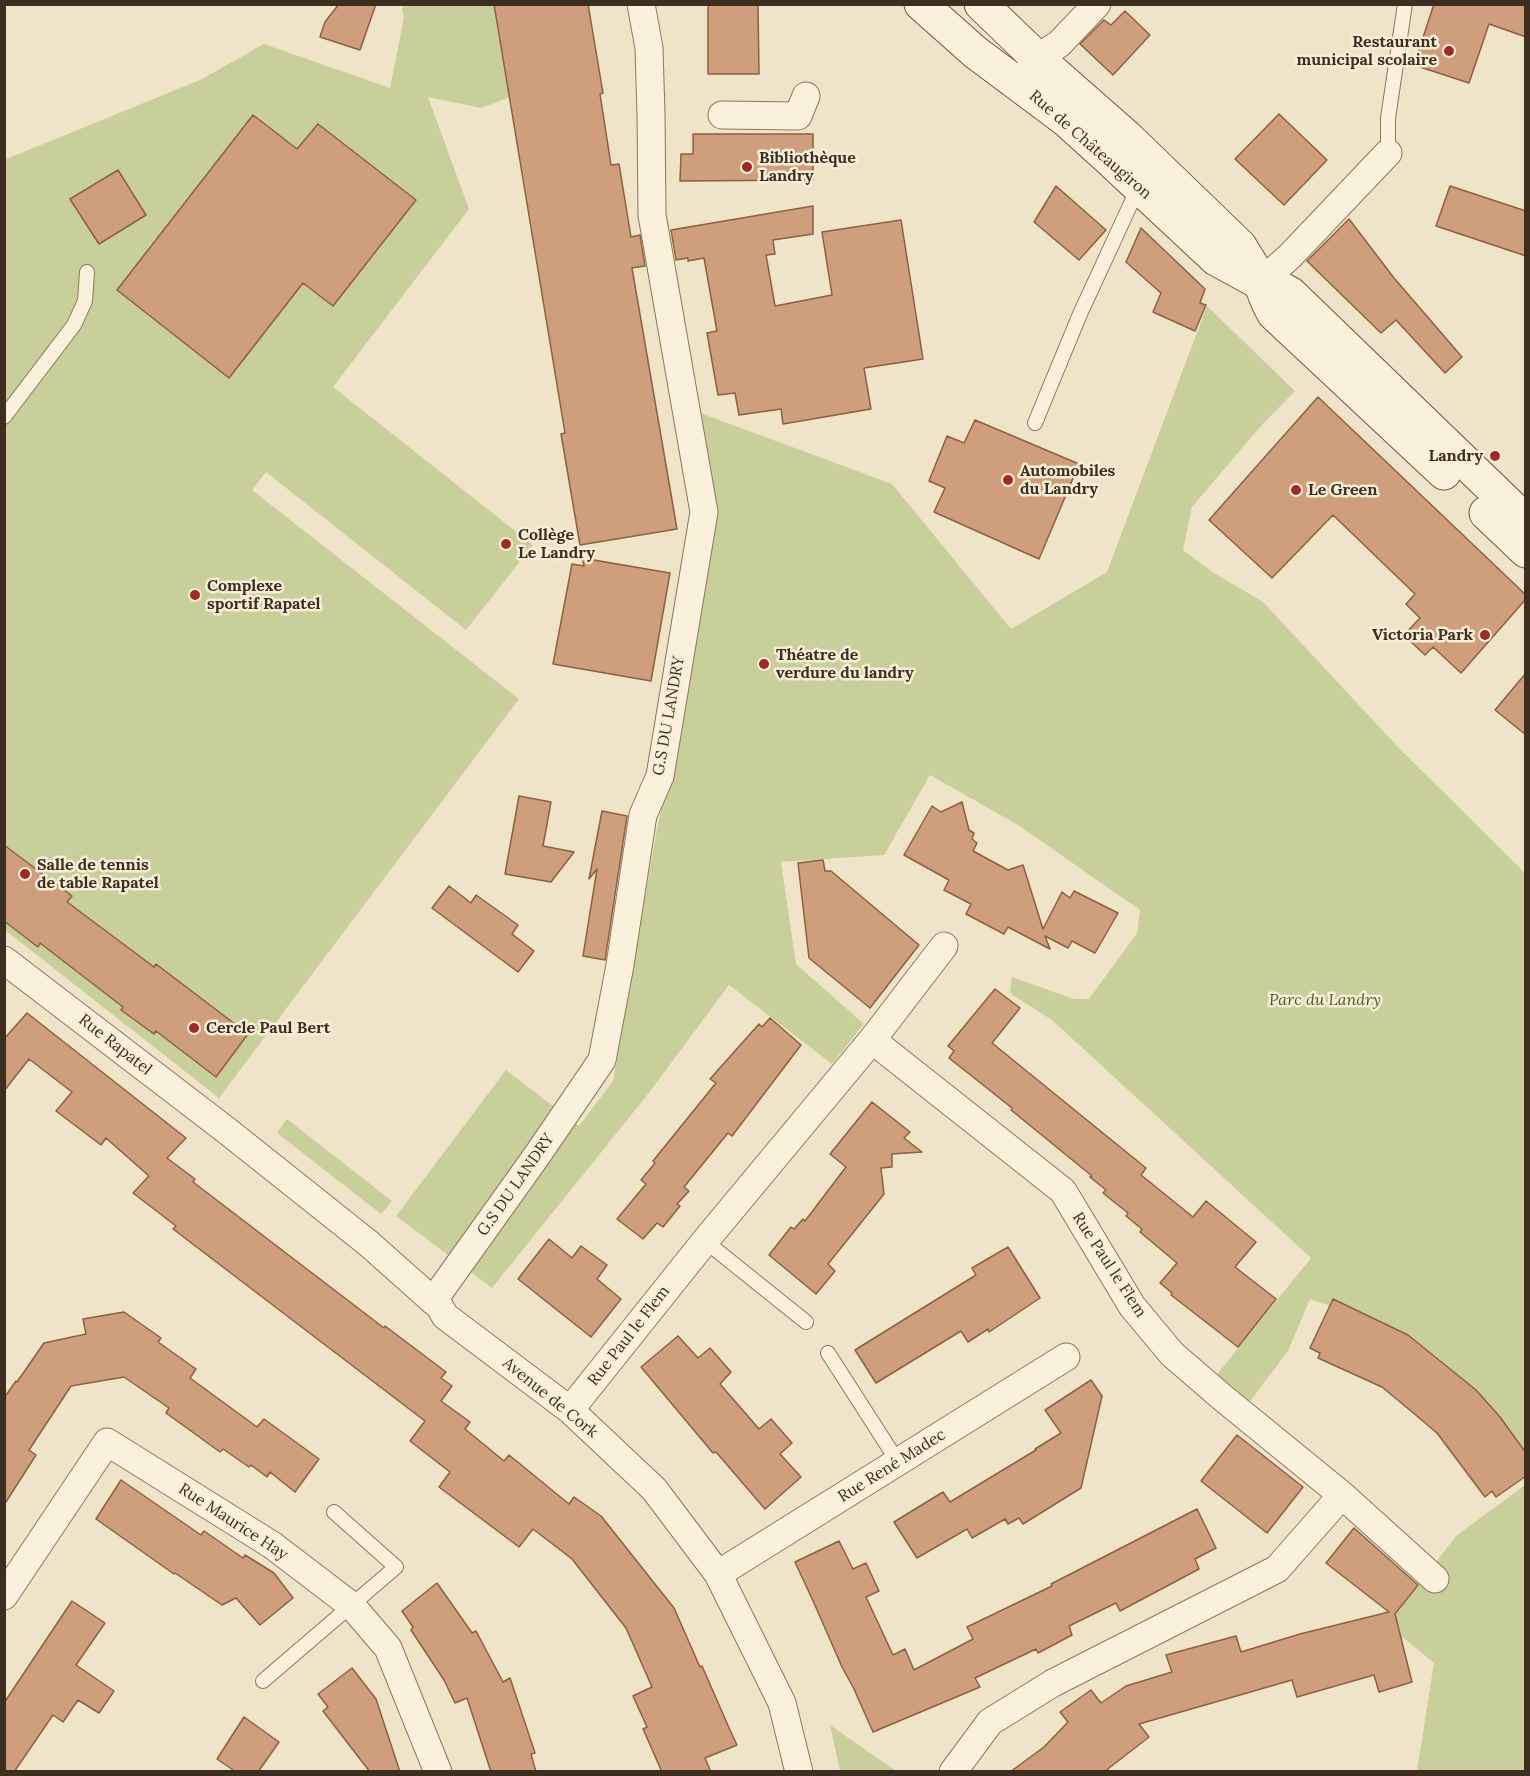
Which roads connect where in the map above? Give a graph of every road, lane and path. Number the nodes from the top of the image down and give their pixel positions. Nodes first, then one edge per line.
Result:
1 (641, 4) edge
2 (921, 4) edge
3 (981, 4) edge
4 (1097, 4) edge
5 (1405, 4) edge
6 (1037, 58) junction
7 (1020, 86) junction
8 (806, 96) dead end
9 (722, 115) dead end
10 (1388, 153) joint
11 (1145, 173) junction
12 (87, 272) dead end
13 (1260, 283) junction
14 (4, 417) edge
15 (1035, 423) dead end
16 (1526, 521) edge
17 (1526, 551) edge
18 (944, 946) dead end
19 (6, 965) edge
20 (873, 1040) junction
21 (226, 1130) joint
22 (705, 1241) junction
23 (433, 1301) junction
24 (806, 1322) dead end
25 (828, 1353) dead end
26 (1066, 1357) dead end
27 (570, 1410) junction
28 (898, 1462) junction
29 (1342, 1495) junction
30 (334, 1512) dead end
31 (718, 1574) junction
32 (1436, 1579) dead end
33 (4, 1596) edge
34 (352, 1606) junction
35 (263, 1681) dead end
36 (438, 1772) edge
37 (799, 1772) edge
38 (953, 1772) edge

1 - 23 street, G.S DU LANDRY
2 - 7 main road, Rue de Châteaugiron
3 - 6 main road, Rue de Châteaugiron
4 - 6 street
5 - 10 lane
6 - 7 street
6 - 11 main road, Rue de Châteaugiron
7 - 11 main road, Rue de Châteaugiron
8 - 9 street
10 - 13 street
11 - 13 main road, Rue de Châteaugiron
11 - 15 lane
12 - 14 lane
13 - 16 main road
13 - 17 main road, Rue de Châteaugiron
18 - 20 street, Rue Paul le Flem
19 - 21 street, Rue Rapatel
20 - 22 street, Rue Paul le Flem
20 - 29 street, Rue Paul le Flem
21 - 23 street, Avenue de Cork
22 - 24 lane
22 - 27 street, Rue Paul le Flem
23 - 27 street, Avenue de Cork
25 - 28 lane
26 - 28 street, Rue René Madec
27 - 31 street, Avenue de Cork
28 - 31 street, Rue René Madec
29 - 32 street, Rue Paul le Flem
29 - 38 street
30 - 34 lane
31 - 37 street, Avenue de Cork
33 - 34 street, Rue Maurice Hay
34 - 35 lane
34 - 36 street, Rue Maurice Hay

